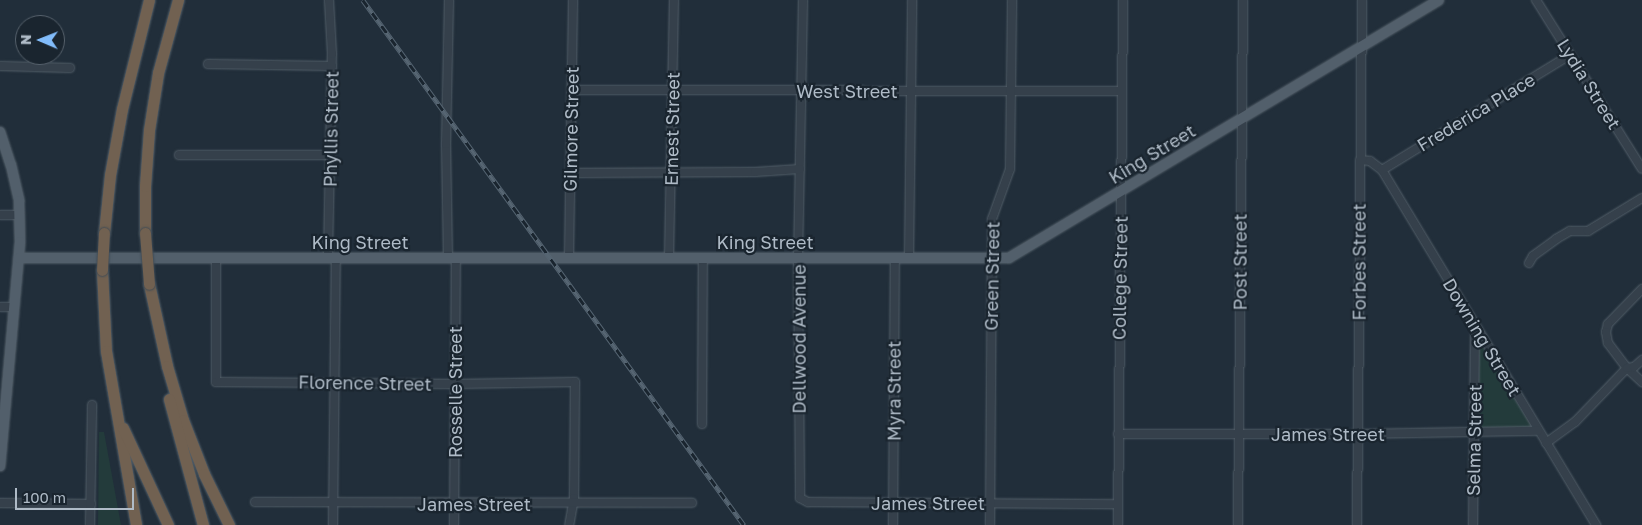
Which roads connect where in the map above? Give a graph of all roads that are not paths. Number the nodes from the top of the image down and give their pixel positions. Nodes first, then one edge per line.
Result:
1 (149, 0) edge
2 (178, 0) edge
3 (329, 0) edge
4 (449, 0) edge
5 (572, 0) edge
6 (674, 0) edge
7 (803, 0) edge
8 (912, 0) edge
9 (1012, 0) edge
10 (1123, 0) edge
11 (1243, 0) edge
12 (1362, 0) edge
13 (1439, 0) edge
14 (1536, 0) edge
15 (1361, 47) junction
16 (1570, 55) junction
17 (208, 64) dead end
18 (0, 66) edge
19 (332, 66) junction
20 (70, 68) dead end
21 (572, 90) junction
22 (672, 91) junction
23 (802, 91) junction
24 (911, 91) junction
25 (1122, 91) junction
26 (1010, 92) junction
27 (1241, 120) junction
28 (0, 132) edge
29 (179, 155) dead end
30 (331, 155) junction
31 (1360, 160) junction
32 (800, 169) junction
33 (1642, 169) edge
34 (1382, 170) junction
35 (571, 173) junction
36 (671, 173) junction
37 (1122, 192) junction
38 (1642, 198) edge
39 (0, 215) edge
40 (20, 215) junction
41 (569, 257) junction
42 (19, 258) junction
43 (216, 258) junction
44 (332, 258) junction
45 (452, 258) junction
46 (669, 258) junction
47 (703, 258) junction
48 (798, 258) junction
49 (895, 258) junction
50 (909, 258) junction
51 (991, 259) junction
52 (1529, 263) dead end
53 (149, 284) junction
54 (1642, 289) edge
55 (0, 307) edge
56 (15, 307) junction
57 (1475, 326) junction
58 (1642, 360) edge
59 (1627, 368) junction
60 (1642, 382) edge
61 (336, 383) junction
62 (455, 384) junction
63 (114, 403) junction
64 (92, 406) dead end
65 (702, 424) dead end
66 (2, 428) edge
67 (1538, 431) junction
68 (1474, 432) junction
69 (1118, 434) junction
70 (1358, 434) junction
71 (1239, 435) junction
72 (1546, 443) junction
73 (0, 466) edge
74 (800, 498) joint
75 (0, 502) edge
76 (255, 502) dead end
77 (334, 502) junction
78 (894, 502) junction
79 (454, 503) junction
80 (692, 503) dead end
81 (990, 503) junction
82 (91, 504) junction
83 (572, 504) junction
84 (1118, 504) junction
85 (90, 525) edge
86 (136, 525) edge
87 (168, 525) edge
88 (203, 525) edge
89 (229, 525) edge
90 (333, 525) edge
91 (454, 525) edge
92 (570, 525) edge
93 (893, 525) edge
94 (990, 525) edge
95 (1118, 525) edge
96 (1238, 525) edge
97 (1357, 525) edge
98 (1473, 525) edge
99 (1596, 525) edge

1 - 63 highway, bridge
2 - 53 highway, bridge
3 - 19 street, Phyllis Street
4 - 45 street, Rosselle Street
5 - 21 street, Gilmore Street
6 - 22 street, Ernest Street
7 - 23 street, Dellwood Avenue
8 - 24 street
9 - 26 street, Green Street
10 - 25 street, College Street
11 - 27 street, Post Street
12 - 15 street, Forbes Street
13 - 15 main road, King Street
14 - 16 street, Lydia Street
15 - 27 main road, King Street
15 - 31 street, Forbes Street
16 - 33 street, Lydia Street
16 - 34 street, Frederica Place
17 - 19 street
18 - 20 street
19 - 30 street, Phyllis Street
21 - 22 street, West Street
21 - 35 street, Gilmore Street
22 - 23 street, West Street
22 - 36 street, Ernest Street
23 - 24 street, West Street
23 - 32 street, Dellwood Avenue
24 - 26 street, West Street
24 - 50 street
25 - 26 street, West Street
25 - 37 street, College Street
26 - 51 street, Green Street
27 - 37 main road, King Street
27 - 71 street, Post Street
28 - 40 main road
29 - 30 street
30 - 44 street, Phyllis Street
31 - 34 street
31 - 70 street, Forbes Street
32 - 36 street
32 - 48 street, Dellwood Avenue
34 - 57 street, Downing Street
35 - 36 street
35 - 41 street, Gilmore Street
36 - 46 street, Ernest Street
37 - 51 main road, King Street
37 - 69 street, College Street
38 - 52 street
39 - 40 street
40 - 42 main road
41 - 45 main road, King Street
41 - 46 main road, King Street
42 - 43 main road, King Street
42 - 56 main road
43 - 44 main road, King Street
43 - 61 street, Florence Street
44 - 45 main road, King Street
44 - 61 street, Phyllis Street
45 - 62 street, Rosselle Street
46 - 47 main road, King Street
47 - 48 main road, King Street
47 - 65 street
48 - 49 main road, King Street
48 - 74 street, Dellwood Avenue
49 - 50 main road, King Street
49 - 78 street, Myra Street
50 - 51 main road, King Street
51 - 81 street, Green Street
53 - 88 highway
53 - 89 highway
54 - 59 street
55 - 56 street
56 - 66 main road
57 - 67 street, Downing Street
57 - 68 street, Selma Street
58 - 59 street
59 - 60 street
59 - 72 street
61 - 62 street, Florence Street
61 - 77 street, Phyllis Street
62 - 79 street, Rosselle Street
62 - 83 street, Florence Street
63 - 86 highway
63 - 87 highway
64 - 82 street
66 - 73 main road
67 - 68 street, James Street
67 - 72 street, Downing Street
68 - 70 street, James Street
68 - 98 street, Selma Street
69 - 71 street, James Street
69 - 84 street, College Street
70 - 71 street, James Street
70 - 97 street, Forbes Street
71 - 96 street, Post Street
72 - 99 street, Downing Street
74 - 78 street, James Street
75 - 82 street
76 - 77 street, James Street
77 - 79 street, James Street
77 - 90 street, Phyllis Street
78 - 81 street, James Street
78 - 93 street, Myra Street
79 - 83 street, James Street
79 - 91 street, Rosselle Street
80 - 83 street, James Street
81 - 84 street, James Street
81 - 94 street, Green Street
82 - 85 street
83 - 92 street
84 - 95 street, College Street

